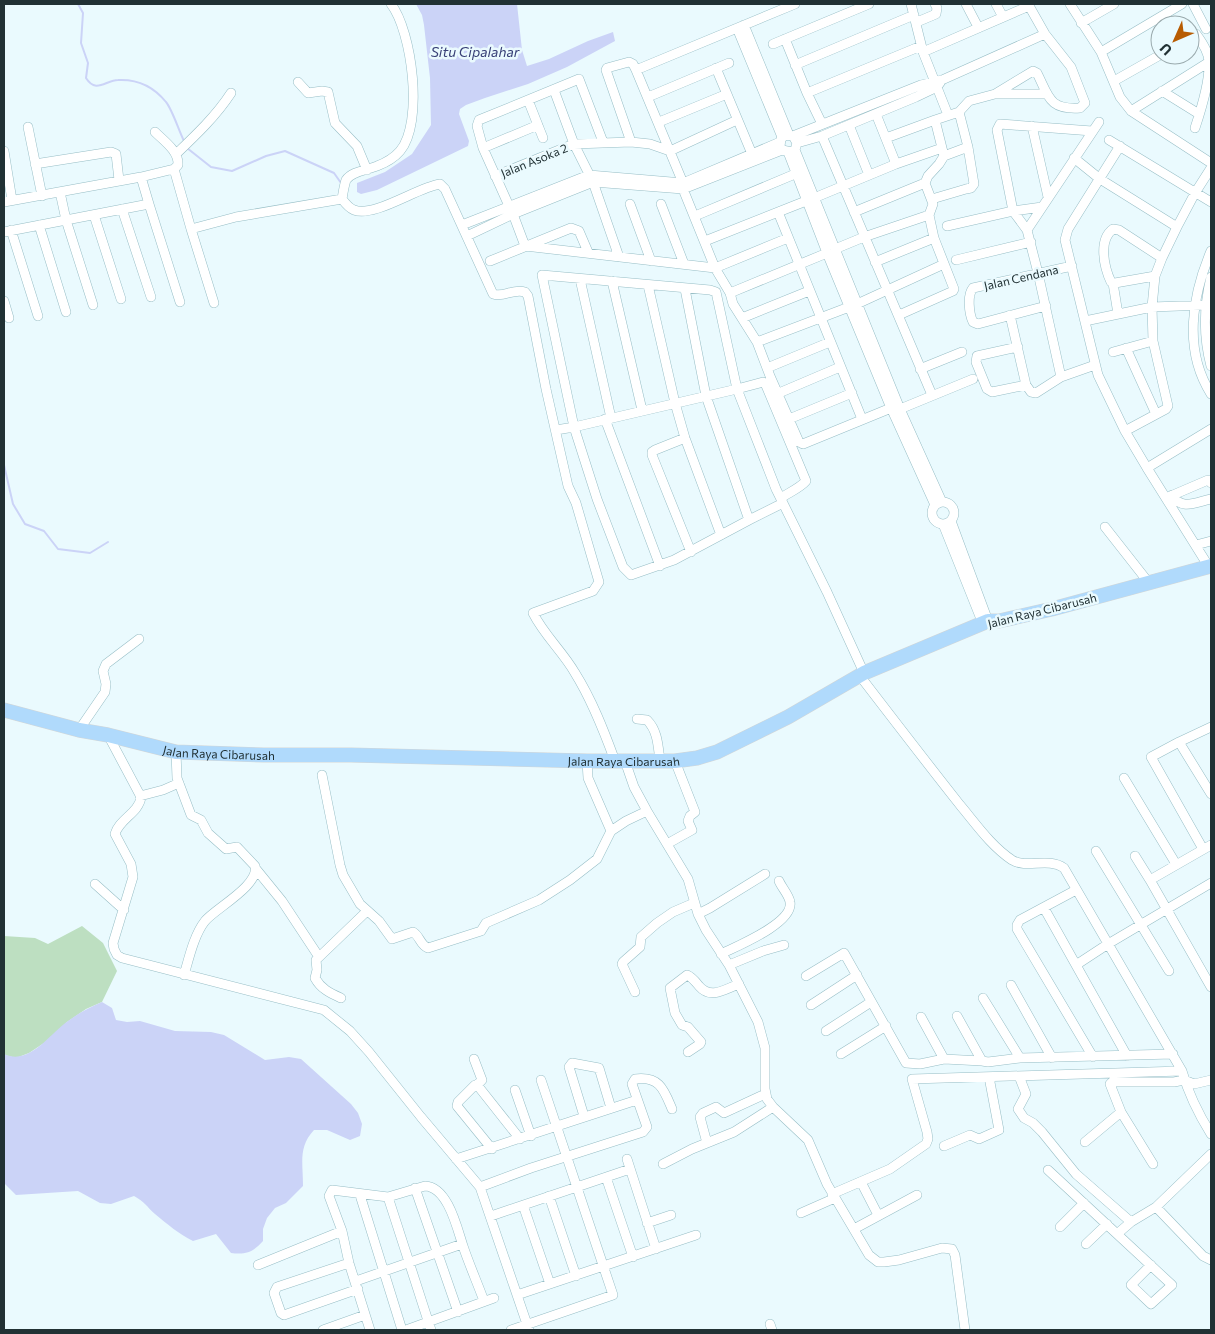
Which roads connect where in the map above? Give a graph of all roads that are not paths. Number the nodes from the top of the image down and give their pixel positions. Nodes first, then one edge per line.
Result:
1 (390, 4) edge
2 (795, 4) edge
3 (869, 4) edge
4 (912, 4) edge
5 (934, 4) edge
6 (966, 4) edge
7 (996, 4) edge
8 (1070, 4) edge
9 (1114, 4) edge
10 (1182, 4) edge
11 (1193, 4) edge
12 (1029, 5) edge
13 (854, 6) edge
14 (773, 8) edge
15 (1003, 17) junction
16 (916, 19) junction
17 (1081, 23) junction
18 (741, 27) junction
19 (978, 27) junction
20 (1209, 28) edge
21 (1045, 34) junction
22 (785, 39) junction
23 (1200, 41) edge
24 (773, 44) dead end
25 (922, 49) junction
26 (1101, 52) junction
27 (1150, 61) edge
28 (1209, 62) junction
29 (729, 63) dead end
30 (795, 65) junction
31 (716, 68) junction
32 (636, 70) junction
33 (1114, 81) junction
34 (298, 82) dead end
35 (938, 83) junction
36 (554, 90) junction
37 (1162, 91) junction
38 (231, 93) dead end
39 (727, 94) junction
40 (807, 94) junction
41 (995, 94) junction
42 (1047, 94) junction
43 (648, 97) junction
44 (528, 100) junction
45 (1131, 111) junction
46 (959, 112) junction
47 (876, 114) junction
48 (1200, 114) junction
49 (948, 116) junction
50 (737, 120) junction
51 (935, 120) junction
52 (659, 122) junction
53 (1099, 122) dead end
54 (822, 124) junction
55 (538, 125) junction
56 (850, 125) junction
57 (1032, 126) junction
58 (28, 127) dead end
59 (1195, 128) dead end
60 (1092, 131) junction
61 (155, 132) dead end
62 (822, 136) junction
63 (543, 138) dead end
64 (886, 138) junction
65 (1109, 140) dead end
66 (603, 142) junction
67 (631, 142) junction
68 (788, 143) junction
69 (574, 144) junction
70 (1120, 146) junction
71 (968, 147) junction
72 (183, 148) junction
73 (483, 148) junction
74 (4, 151) edge
75 (670, 151) junction
76 (943, 152) junction
77 (752, 154) junction
78 (1074, 158) junction
79 (1211, 163) edge
80 (35, 164) junction
81 (896, 164) junction
82 (1211, 168) edge
83 (174, 169) junction
84 (367, 170) junction
85 (795, 174) junction
86 (869, 175) junction
87 (495, 176) junction
88 (141, 177) junction
89 (1100, 178) junction
90 (591, 179) junction
91 (119, 180) junction
92 (926, 183) junction
93 (842, 185) junction
94 (683, 186) junction
95 (60, 192) junction
96 (1195, 192) junction
97 (42, 196) junction
98 (1048, 197) junction
99 (342, 199) junction
100 (810, 199) junction
101 (932, 200) junction
102 (8, 201) edge
103 (1211, 202) edge
104 (149, 204) junction
105 (630, 204) dead end
106 (661, 204) dead end
107 (1042, 207) junction
108 (122, 209) junction
109 (511, 210) junction
110 (1013, 211) junction
111 (778, 212) junction
112 (854, 212) junction
113 (94, 215) junction
114 (929, 215) junction
115 (695, 216) junction
116 (66, 220) junction
117 (39, 225) junction
118 (462, 225) junction
119 (946, 226) dead end
120 (1177, 227) junction
121 (190, 230) junction
122 (1027, 230) junction
123 (7, 231) edge
124 (466, 236) junction
125 (864, 237) junction
126 (788, 238) junction
127 (934, 238) junction
128 (705, 242) junction
129 (1031, 242) junction
130 (525, 246) junction
131 (831, 251) junction
132 (1211, 251) edge
133 (588, 252) junction
134 (619, 257) junction
135 (1162, 258) junction
136 (490, 260) dead end
137 (956, 260) dead end
138 (651, 261) junction
139 (875, 262) junction
140 (684, 264) junction
141 (799, 264) junction
142 (944, 264) junction
143 (1072, 266) junction
144 (715, 268) junction
145 (1038, 274) junction
146 (1155, 276) junction
147 (1211, 277) edge
148 (580, 279) junction
149 (612, 281) junction
150 (1113, 283) junction
151 (648, 285) junction
152 (684, 289) junction
153 (888, 290) junction
154 (809, 291) junction
155 (730, 292) junction
156 (150, 297) dead end
157 (121, 298) dead end
158 (4, 301) edge
159 (180, 302) dead end
160 (214, 303) dead end
161 (93, 304) dead end
162 (853, 305) junction
163 (1194, 305) junction
164 (1046, 306) junction
165 (1206, 306) junction
166 (1152, 307) junction
167 (66, 312) dead end
168 (1118, 314) junction
169 (899, 315) junction
170 (1010, 315) junction
171 (38, 316) dead end
172 (820, 317) junction
173 (9, 318) dead end
174 (742, 318) junction
175 (1085, 322) junction
176 (1153, 341) junction
177 (757, 342) junction
178 (830, 342) junction
179 (1018, 347) junction
180 (1126, 348) junction
181 (962, 352) dead end
182 (1113, 352) dead end
183 (1094, 365) junction
184 (1211, 366) edge
185 (840, 367) junction
186 (767, 368) junction
187 (920, 369) junction
188 (1061, 377) junction
189 (973, 379) dead end
190 (1026, 385) junction
191 (737, 389) junction
192 (779, 393) junction
193 (852, 393) junction
194 (1211, 394) edge
195 (932, 395) junction
196 (706, 396) junction
197 (675, 403) junction
198 (895, 408) junction
199 (642, 410) junction
200 (1156, 414) junction
201 (608, 419) junction
202 (789, 419) junction
203 (862, 420) junction
204 (574, 427) junction
205 (1211, 429) edge
206 (556, 430) junction
207 (1126, 431) junction
208 (685, 438) junction
209 (1147, 468) junction
210 (1211, 483) edge
211 (1169, 497) junction
212 (1211, 499) edge
213 (782, 501) junction
214 (938, 504) junction
215 (749, 520) junction
216 (947, 522) junction
217 (1105, 527) dead end
218 (721, 535) junction
219 (1211, 541) edge
220 (1196, 545) junction
221 (691, 552) junction
222 (660, 566) junction
223 (1210, 566) edge
224 (1149, 583) junction
225 (986, 623) junction
226 (139, 639) dead end
227 (862, 675) junction
228 (4, 710) edge
229 (637, 719) dead end
230 (1211, 729) edge
231 (79, 730) junction
232 (108, 735) junction
233 (1179, 742) junction
234 (176, 752) junction
235 (587, 761) junction
236 (620, 761) junction
237 (660, 761) junction
238 (675, 761) junction
239 (322, 775) dead end
240 (1124, 778) dead end
241 (179, 783) junction
242 (1211, 794) edge
243 (140, 796) junction
244 (647, 811) junction
245 (611, 832) junction
246 (667, 844) junction
247 (1207, 847) edge
248 (1096, 851) dead end
249 (1135, 856) dead end
250 (1176, 864) junction
251 (256, 869) junction
252 (765, 874) dead end
253 (1150, 880) junction
254 (779, 882) dead end
255 (1211, 883) edge
256 (95, 884) dead end
257 (1076, 890) junction
258 (694, 903) junction
259 (1044, 908) junction
260 (1166, 909) junction
261 (124, 910) junction
262 (368, 911) junction
263 (698, 914) junction
264 (1140, 924) junction
265 (1108, 944) junction
266 (784, 945) dead end
267 (721, 954) junction
268 (318, 956) junction
269 (729, 965) junction
270 (1076, 965) junction
271 (1169, 971) dead end
272 (184, 975) junction
273 (857, 975) junction
274 (806, 976) dead end
275 (739, 984) junction
276 (1011, 985) dead end
277 (1211, 986) edge
278 (635, 992) dead end
279 (341, 998) dead end
280 (984, 998) dead end
281 (871, 1002) junction
282 (811, 1005) dead end
283 (957, 1016) dead end
284 (921, 1017) dead end
285 (886, 1026) junction
286 (826, 1031) dead end
287 (688, 1052) dead end
288 (842, 1054) dead end
289 (1173, 1054) junction
290 (1093, 1056) junction
291 (1127, 1056) junction
292 (1020, 1058) junction
293 (1052, 1058) junction
294 (474, 1060) dead end
295 (944, 1060) junction
296 (982, 1061) junction
297 (1183, 1075) junction
298 (1019, 1076) junction
299 (988, 1077) junction
300 (541, 1080) dead end
301 (1211, 1080) edge
302 (476, 1085) junction
303 (515, 1090) dead end
304 (765, 1094) junction
305 (637, 1100) junction
306 (773, 1107) junction
307 (611, 1108) junction
308 (672, 1109) dead end
309 (1121, 1112) junction
310 (584, 1116) junction
311 (557, 1127) junction
312 (1211, 1134) edge
313 (531, 1136) junction
314 (520, 1139) junction
315 (1085, 1142) dead end
316 (707, 1143) junction
317 (944, 1146) dead end
318 (492, 1149) junction
319 (1211, 1154) edge
320 (566, 1156) junction
321 (627, 1159) dead end
322 (456, 1160) junction
323 (663, 1164) dead end
324 (1153, 1164) dead end
325 (630, 1169) junction
326 (1048, 1170) dead end
327 (606, 1177) junction
328 (860, 1182) junction
329 (480, 1187) junction
330 (578, 1187) junction
331 (415, 1188) junction
332 (360, 1195) junction
333 (917, 1195) dead end
334 (549, 1196) junction
335 (833, 1196) junction
336 (388, 1197) junction
337 (1084, 1203) junction
338 (523, 1205) junction
339 (1156, 1207) junction
340 (801, 1213) dead end
341 (671, 1215) dead end
342 (878, 1215) junction
343 (491, 1216) junction
344 (647, 1222) junction
345 (1131, 1222) junction
346 (1107, 1224) junction
347 (1060, 1227) dead end
348 (854, 1229) junction
349 (342, 1231) junction
350 (1117, 1234) junction
351 (696, 1235) dead end
352 (462, 1244) junction
353 (1086, 1244) dead end
354 (656, 1249) junction
355 (437, 1252) junction
356 (633, 1257) junction
357 (1211, 1260) edge
358 (408, 1262) junction
359 (349, 1263) junction
360 (258, 1265) dead end
361 (1151, 1265) junction
362 (603, 1267) junction
363 (383, 1272) junction
364 (576, 1276) junction
365 (550, 1284) junction
366 (357, 1285) junction
367 (517, 1295) junction
368 (494, 1298) dead end
369 (484, 1301) junction
370 (458, 1312) junction
371 (365, 1315) junction
372 (429, 1327) edge
373 (528, 1328) edge
374 (323, 1330) edge
375 (370, 1330) edge
376 (402, 1330) edge
377 (406, 1330) edge
378 (511, 1330) edge
379 (965, 1330) edge

1 - 84 street
2 - 14 street
3 - 13 street
4 - 16 street
5 - 16 street
6 - 19 street
7 - 15 street
8 - 17 street
9 - 17 street
10 - 26 street
11 - 20 street
12 - 15 street
12 - 21 street
13 - 22 street
14 - 18 street
15 - 19 street
16 - 25 street
16 - 30 street
17 - 26 street
18 - 32 street
18 - 68 street
19 - 25 street
21 - 35 street
21 - 42 street
22 - 24 street
22 - 30 street
23 - 28 street
25 - 35 street
25 - 40 street
26 - 33 street
27 - 33 street
28 - 37 street
28 - 48 street
29 - 31 street
30 - 40 street
31 - 39 street
31 - 43 street
32 - 43 street
32 - 67 street
33 - 45 street
34 - 84 street
35 - 47 street
35 - 49 street
35 - 54 street
36 - 44 street
36 - 66 street
36 - 69 street
37 - 45 street
37 - 48 street
38 - 72 street
39 - 50 street
39 - 52 street
40 - 54 street
41 - 42 street
41 - 42 street
41 - 46 street
43 - 52 street
44 - 55 street
44 - 73 street
45 - 79 street
46 - 49 street
46 - 71 street
47 - 56 street
47 - 64 street
48 - 59 street
49 - 51 street
50 - 75 street
50 - 77 street
51 - 64 street
51 - 76 street
52 - 75 street
53 - 60 street
54 - 68 street
55 - 63 street
55 - 73 street
56 - 62 street
56 - 86 street
57 - 60 street
57 - 98 street
57 - 110 street
58 - 80 street
60 - 78 street
61 - 72 street
62 - 68 street
62 - 93 street
64 - 81 street
65 - 70 street
66 - 67 street, Jalan Asoka 2
66 - 69 street, Jalan Asoka 2
67 - 75 street, Jalan Asoka 2
68 - 77 street
68 - 85 street
68 - 94 street
68 - 100 street
69 - 87 street, Jalan Asoka 2
69 - 90 street
70 - 89 street
70 - 96 street
71 - 76 street
71 - 101 street
72 - 83 street
73 - 87 street
74 - 102 street
75 - 94 street
76 - 81 street
76 - 92 street
77 - 94 street
78 - 89 street
78 - 98 street
80 - 91 street
80 - 97 street
81 - 86 street
82 - 96 street
83 - 88 street
83 - 121 street
84 - 99 street
85 - 100 street
85 - 115 street
86 - 93 street
87 - 109 street
88 - 91 street
88 - 104 street
89 - 120 street
89 - 143 street
90 - 94 street
90 - 109 street
90 - 134 street
91 - 95 street
92 - 101 street
92 - 112 street
93 - 100 street
93 - 112 street
94 - 115 street
95 - 97 street
95 - 116 street
96 - 103 street
96 - 120 street
97 - 102 street
98 - 107 street
99 - 118 street
99 - 121 street
100 - 111 street
100 - 131 street
101 - 114 street
104 - 108 street
104 - 159 street
105 - 138 street
106 - 140 street
107 - 110 street
107 - 122 street
108 - 113 street
108 - 156 street
109 - 118 street
109 - 124 street
109 - 130 street
110 - 119 street
110 - 122 street
111 - 126 street
111 - 128 street
112 - 125 street
113 - 116 street
113 - 157 street
114 - 125 street
114 - 127 street
115 - 128 street
116 - 117 street
116 - 161 street
117 - 123 street
117 - 167 street
118 - 124 street
120 - 135 street
121 - 160 street
122 - 129 street
123 - 171 street
124 - 206 street
125 - 131 street
125 - 139 street
126 - 141 street
126 - 144 street
127 - 139 street
127 - 142 street
128 - 144 street
129 - 137 street
129 - 145 street
130 - 133 street
130 - 133 street
130 - 136 street
131 - 141 street
131 - 162 street
132 - 163 street
133 - 134 street
134 - 138 street
135 - 146 street
135 - 150 street
138 - 140 street
139 - 153 street
140 - 144 street
141 - 154 street
141 - 155 street
142 - 153 street
142 - 169 street
143 - 145 street, Jalan Cendana
143 - 175 street
144 - 155 street
145 - 164 street
145 - 170 street, Jalan Cendana
146 - 150 street
146 - 166 street
147 - 165 street
148 - 149 street
148 - 201 street
148 - 204 street
149 - 151 street
149 - 199 street
150 - 168 street
151 - 152 street
151 - 197 street
152 - 191 street
152 - 196 street
153 - 162 street
153 - 169 street
154 - 172 street
154 - 174 street
155 - 174 street
158 - 173 street
162 - 172 street
162 - 198 street
163 - 165 street
163 - 166 street
163 - 194 street
164 - 170 street
164 - 188 street
165 - 184 street
166 - 168 street
166 - 176 street
168 - 175 street
169 - 187 street
170 - 179 street
172 - 177 street
172 - 178 street
174 - 177 street
175 - 183 street
176 - 180 street
176 - 200 street
177 - 186 street
178 - 185 street
178 - 186 street
179 - 190 street
179 - 190 street
180 - 182 street
180 - 200 street
181 - 187 street
183 - 188 street
183 - 207 street
185 - 192 street
185 - 193 street
186 - 192 street
187 - 195 street
188 - 190 street
189 - 195 street
191 - 196 street
191 - 213 street
191 - 213 street
192 - 202 street
193 - 202 street
193 - 203 street
195 - 198 street
196 - 197 street
196 - 215 street
197 - 199 street
197 - 208 street
198 - 203 street
198 - 214 street
199 - 201 street
200 - 207 street
201 - 204 street
201 - 222 street
202 - 203 street
204 - 206 street
204 - 222 street
205 - 209 street
206 - 236 street
207 - 209 street
208 - 218 street
208 - 221 street
209 - 211 street
210 - 211 street
211 - 212 street
211 - 220 street
213 - 215 street
213 - 227 street
214 - 216 street
214 - 216 street
215 - 218 street
216 - 225 street
217 - 224 street
218 - 221 street
219 - 220 street
220 - 223 street
221 - 222 street
223 - 224 main road, Jalan Raya Cibarusah
224 - 225 main road, Jalan Raya Cibarusah
225 - 227 main road, Jalan Raya Cibarusah
226 - 231 street
227 - 238 main road, Jalan Raya Cibarusah
227 - 257 street
228 - 231 main road, Jalan Raya Cibarusah
229 - 237 street
230 - 233 street
231 - 232 main road, Jalan Raya Cibarusah
232 - 234 main road, Jalan Raya Cibarusah
232 - 243 street
233 - 242 street
233 - 247 street
234 - 235 main road, Jalan Raya Cibarusah
234 - 241 street
235 - 236 main road, Jalan Raya Cibarusah
235 - 245 street
236 - 237 main road, Jalan Raya Cibarusah
236 - 244 street
237 - 238 main road, Jalan Raya Cibarusah
238 - 246 street
239 - 262 street
240 - 250 street
241 - 243 street
241 - 251 street
243 - 261 street
244 - 245 street
244 - 246 street
245 - 262 street
246 - 258 street
247 - 250 street
248 - 264 street
249 - 253 street
250 - 253 street
251 - 268 street
251 - 272 street
252 - 263 street
253 - 260 street
254 - 267 street
255 - 260 street
256 - 261 street
257 - 259 street
257 - 265 street
258 - 263 street
258 - 278 street
259 - 270 street
259 - 290 street
260 - 264 street
260 - 277 street
261 - 272 street
262 - 268 street
263 - 267 street
264 - 265 street
264 - 271 street
265 - 270 street
265 - 289 street
266 - 269 street
267 - 269 street
268 - 279 street
269 - 275 street
270 - 291 street
272 - 322 street
273 - 274 street
273 - 281 street
273 - 282 street
275 - 287 street
275 - 304 street
276 - 293 street
280 - 292 street
281 - 285 street
281 - 286 street
283 - 296 street
284 - 295 street
285 - 288 street
285 - 295 street
289 - 291 street
289 - 297 street
290 - 291 street
290 - 293 street
292 - 293 street
292 - 296 street
294 - 302 street
295 - 296 street
297 - 298 street
297 - 301 street
297 - 309 street
297 - 312 street
298 - 299 street
298 - 345 street
299 - 317 street
299 - 328 street
300 - 311 street
302 - 314 street
302 - 318 street
303 - 313 street
304 - 306 street
304 - 316 street
305 - 307 street
305 - 308 street
305 - 320 street
306 - 316 street
306 - 335 street
307 - 310 street
307 - 310 street
309 - 315 street
309 - 324 street
310 - 311 street
311 - 313 street
311 - 320 street
313 - 314 street
314 - 318 street
316 - 323 street
318 - 322 street
319 - 339 street
320 - 329 street
320 - 330 street
321 - 325 street
322 - 329 street
325 - 327 street
325 - 344 street
326 - 337 street
327 - 330 street
327 - 356 street
328 - 335 street
328 - 342 street
329 - 343 street
330 - 334 street
330 - 362 street
331 - 336 street
331 - 352 street
331 - 355 street
332 - 336 street
332 - 349 street
332 - 363 street
333 - 342 street
334 - 338 street
334 - 364 street
335 - 340 street
335 - 348 street
336 - 358 street
337 - 346 street
337 - 347 street
338 - 343 street
338 - 365 street
339 - 345 street
339 - 357 street
341 - 344 street
342 - 348 street
343 - 367 street
344 - 354 street
345 - 350 street
346 - 350 street
346 - 353 street
348 - 379 street
349 - 359 street
349 - 360 street
350 - 361 street
351 - 354 street
352 - 355 street
352 - 369 street
354 - 356 street
355 - 358 street
355 - 370 street
356 - 362 street
358 - 363 street
358 - 372 street
359 - 366 street
359 - 366 street
361 - 361 street
362 - 364 street
362 - 373 street
363 - 366 street
363 - 376 street
364 - 365 street
365 - 367 street
366 - 371 street
367 - 373 street
368 - 369 street
369 - 370 street
370 - 372 street
371 - 374 street
371 - 375 street
372 - 377 street
373 - 378 street

